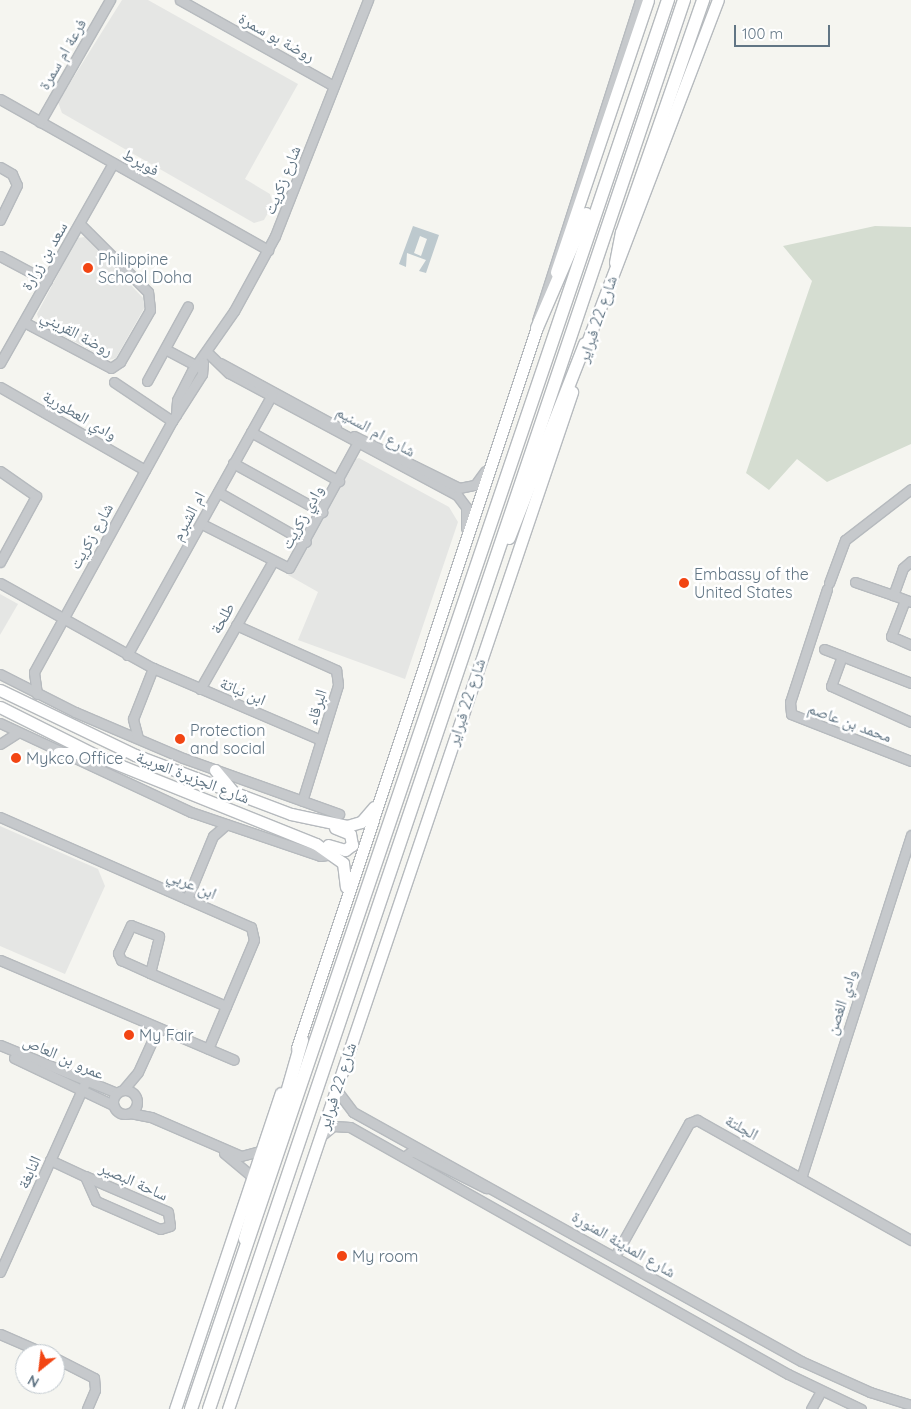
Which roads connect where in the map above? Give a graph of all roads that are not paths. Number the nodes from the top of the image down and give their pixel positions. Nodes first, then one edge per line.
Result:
1 (110, 0) edge
2 (180, 0) edge
3 (368, 0) edge
4 (640, 0) edge
5 (648, 0) edge
6 (668, 0) edge
7 (684, 0) edge
8 (703, 0) edge
9 (718, 0) edge
10 (334, 86) junction
11 (0, 99) edge
12 (40, 122) junction
13 (113, 163) junction
14 (0, 167) edge
15 (607, 175) junction
16 (0, 220) edge
17 (80, 224) junction
18 (268, 250) junction
19 (0, 256) edge
20 (616, 263) junction
21 (47, 281) junction
22 (188, 306) dead end
23 (24, 322) junction
24 (537, 328) junction
25 (586, 344) junction
26 (165, 349) junction
27 (208, 352) junction
28 (0, 363) edge
29 (201, 366) junction
30 (147, 381) dead end
31 (114, 382) dead end
32 (0, 387) edge
33 (273, 394) junction
34 (174, 418) junction
35 (251, 432) junction
36 (500, 439) junction
37 (357, 444) junction
38 (234, 463) junction
39 (0, 470) edge
40 (145, 470) junction
41 (339, 481) junction
42 (911, 489) edge
43 (218, 492) junction
44 (322, 512) junction
45 (202, 524) junction
46 (306, 542) junction
47 (466, 544) junction
48 (911, 561) edge
49 (0, 562) edge
50 (272, 563) junction
51 (492, 572) junction
52 (855, 582) dead end
53 (0, 583) edge
54 (893, 595) junction
55 (908, 601) edge
56 (63, 619) junction
57 (236, 625) junction
58 (911, 645) edge
59 (824, 649) dead end
60 (127, 655) junction
61 (842, 656) junction
62 (153, 668) junction
63 (34, 672) junction
64 (0, 674) edge
65 (14, 682) junction
66 (911, 683) edge
67 (200, 689) junction
68 (0, 690) edge
69 (37, 694) junction
70 (0, 707) edge
71 (133, 719) junction
72 (911, 722) edge
73 (0, 723) edge
74 (114, 728) junction
75 (17, 733) junction
76 (139, 738) junction
77 (321, 740) junction
78 (0, 744) edge
79 (58, 752) junction
80 (102, 758) junction
81 (911, 761) edge
82 (215, 770) junction
83 (382, 792) junction
84 (237, 795) junction
85 (302, 801) junction
86 (291, 814) junction
87 (339, 814) dead end
88 (0, 818) edge
89 (212, 819) junction
90 (227, 824) junction
91 (277, 826) junction
92 (911, 835) edge
93 (213, 836) junction
94 (334, 854) junction
95 (187, 899) junction
96 (345, 903) junction
97 (0, 960) edge
98 (150, 973) junction
99 (226, 1006) junction
100 (158, 1028) junction
101 (302, 1040) junction
102 (0, 1045) edge
103 (208, 1049) junction
104 (0, 1052) edge
105 (234, 1060) dead end
106 (138, 1072) junction
107 (83, 1086) junction
108 (335, 1088) junction
109 (120, 1092) junction
110 (136, 1100) junction
111 (114, 1105) junction
112 (130, 1113) junction
113 (151, 1117) junction
114 (320, 1137) junction
115 (218, 1148) junction
116 (263, 1150) junction
117 (404, 1157) junction
118 (50, 1160) junction
119 (85, 1176) junction
120 (254, 1178) junction
121 (801, 1178) junction
122 (501, 1191) junction
123 (911, 1240) edge
124 (615, 1256) junction
125 (240, 1259) junction
126 (0, 1272) edge
127 (0, 1334) edge
128 (23, 1344) edge
129 (65, 1363) edge
130 (820, 1391) junction
131 (911, 1405) edge
132 (87, 1409) edge
133 (175, 1409) edge
134 (191, 1409) edge
135 (209, 1409) edge
136 (228, 1409) edge
137 (811, 1409) edge
138 (861, 1409) edge

1 - 12 street, فرعة ام سمرة
2 - 10 street, روضة بو سمرة
3 - 10 street, شارع زكريت
4 - 24 street
5 - 24 main road
6 - 15 highway, شارع 22 فبراير
7 - 51 highway, شارع 22 فبراير
8 - 20 highway
9 - 20 main road, شارع 22 فبراير
10 - 18 street, شارع زكريت
11 - 12 street, فويرط
12 - 13 street, فويرط
13 - 17 street, سعد بن زرارة
13 - 18 street, فويرط
14 - 16 street
15 - 24 highway
15 - 125 highway, شارع 22 فبراير
17 - 21 street, سعد بن زرارة
17 - 23 street, روضة القريني
18 - 27 street, شارع زكريت
19 - 21 street
20 - 25 main road, شارع 22 فبراير
21 - 23 street, سعد بن زرارة
22 - 26 street
23 - 28 street, سعد بن زرارة
24 - 36 main road
25 - 51 highway
25 - 108 main road, شارع 22 فبراير
26 - 29 street
26 - 30 street
27 - 29 street, شارع زكريت
27 - 33 street, شارع ام السنيم
29 - 34 street, شارع زكريت
31 - 34 street
32 - 40 street, وادي العطورية
33 - 35 street, ام الشبرم
33 - 36 street, شارع ام السنيم
33 - 37 street, شارع ام السنيم
34 - 40 street, شارع زكريت
35 - 38 street, ام الشبرم
35 - 41 street
36 - 47 main road
37 - 41 street, وادي زكريت
37 - 47 street, شارع ام السنيم
38 - 43 street, ام الشبرم
38 - 44 street
39 - 49 street
40 - 56 street, شارع زكريت
41 - 44 street, وادي زكريت
42 - 81 street, محمد بن عاصم
43 - 45 street, ام الشبرم
43 - 46 street
44 - 46 street, وادي زكريت
45 - 50 street, وادي زكريت
45 - 60 street, ام الشبرم
46 - 50 street, وادي زكريت
47 - 83 main road
48 - 54 street
50 - 57 street, طلحة
51 - 135 highway, شارع 22 فبراير
52 - 54 street
53 - 56 street, ابن نباتة
54 - 55 street
55 - 58 street
56 - 60 street, ابن نباتة
56 - 63 street, شارع زكريت
57 - 67 street, طلحة
57 - 77 street, البرقاء
59 - 61 street
60 - 62 street, ابن نباتة
61 - 66 street
61 - 72 street
62 - 67 street, ابن نباتة
62 - 71 street
63 - 65 street
63 - 69 street
64 - 65 street, شارع الجزيرة العربية
65 - 69 street, شارع الجزيرة العربية
67 - 77 street, ابن نباتة
68 - 84 main road, شارع الجزيرة العربية
69 - 74 street, شارع الجزيرة العربية
70 - 80 main road, شارع الجزيرة العربية
71 - 74 street
71 - 76 street
73 - 75 street, شارع الجزيرة العربية
74 - 76 street, شارع الجزيرة العربية
75 - 78 street
75 - 79 street, شارع الجزيرة العربية
76 - 82 street, شارع الجزيرة العربية
77 - 85 street, البرقاء
79 - 80 main road
79 - 89 street, شارع الجزيرة العربية
80 - 91 main road, شارع الجزيرة العربية
82 - 84 main road
82 - 85 street, شارع الجزيرة العربية
83 - 86 main road, شارع الجزيرة العربية
83 - 96 main road
84 - 86 main road, شارع الجزيرة العربية
85 - 87 street, شارع الجزيرة العربية
86 - 91 main road
88 - 95 street, ابن عربي
89 - 90 street, شارع الجزيرة العربية
89 - 93 street
90 - 93 street
90 - 94 street, شارع الجزيرة العربية
91 - 94 main road, شارع الجزيرة العربية
92 - 121 street, وادي الغصن
93 - 95 street
94 - 96 main road
95 - 99 street, ابن عربي
96 - 101 main road
97 - 100 street
98 - 98 street
98 - 99 street
99 - 103 street, ابن عربي
100 - 103 street
100 - 106 street
101 - 116 main road
101 - 125 highway
102 - 107 street, عمرو بن العاص
103 - 105 street
104 - 107 street, عمرو بن العاص
106 - 109 street
106 - 110 street
107 - 109 street, عمرو بن العاص
107 - 111 street, عمرو بن العاص
107 - 118 street, النابغة
108 - 114 main road, شارع 22 فبراير
108 - 122 street, شارع المدينة المنورة
109 - 110 street, عمرو بن العاص
109 - 111 street
110 - 112 street
110 - 113 street
111 - 112 street, عمرو بن العاص
112 - 113 street
113 - 115 street
114 - 117 street, شارع المدينة المنورة
114 - 136 main road, شارع 22 فبراير
115 - 116 street
115 - 120 street
116 - 120 main road
117 - 122 street
117 - 130 street, شارع المدينة المنورة
118 - 119 street, ساحة البصير
118 - 126 street, النابغة
119 - 119 street, ساحة البصير
120 - 133 main road
121 - 123 street, الجلتة
121 - 124 street, الجلتة
122 - 124 street, شارع المدينة المنورة
124 - 131 street, شارع المدينة المنورة
125 - 134 highway, شارع 22 فبراير
127 - 128 street
129 - 132 street
130 - 137 street
130 - 138 street, شارع المدينة المنورة

